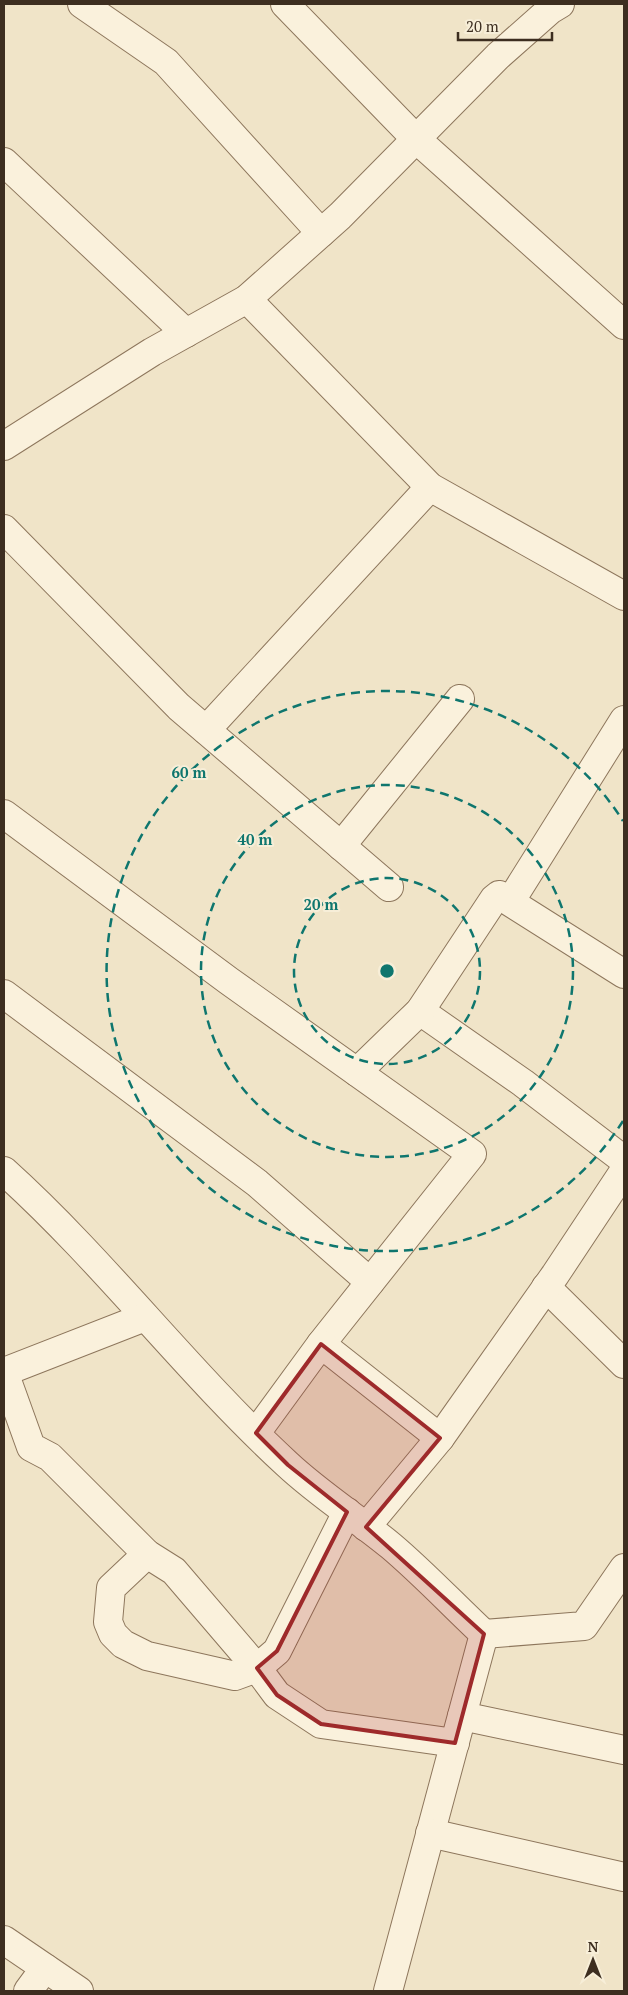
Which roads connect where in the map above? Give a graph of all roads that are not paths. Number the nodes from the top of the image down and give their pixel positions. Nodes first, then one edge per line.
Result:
1 (82, 4) edge
2 (285, 4) edge
3 (560, 4) edge
4 (416, 138) junction
5 (4, 162) edge
6 (321, 233) junction
7 (247, 298) junction
8 (624, 325) edge
9 (186, 333) junction
10 (9, 435) edge
11 (430, 487) junction
12 (4, 528) edge
13 (624, 596) edge
14 (460, 699) dead end
15 (622, 727) edge
16 (206, 730) junction
17 (4, 814) edge
18 (341, 846) junction
19 (389, 887) dead end
20 (499, 895) dead end
21 (624, 974) edge
22 (4, 994) edge
23 (420, 1011) junction
24 (357, 1072) junction
25 (624, 1160) edge
26 (4, 1171) edge
27 (624, 1171) edge
28 (370, 1282) junction
29 (546, 1288) junction
30 (145, 1317) junction
31 (320, 1344) junction
32 (624, 1364) edge
33 (256, 1433) junction
34 (440, 1438) junction
35 (357, 1520) junction
36 (147, 1554) junction
37 (624, 1568) edge
38 (484, 1634) junction
39 (257, 1668) junction
40 (462, 1716) junction
41 (454, 1743) junction
42 (624, 1750) edge
43 (430, 1833) junction
44 (624, 1877) edge
45 (4, 1940) edge
46 (45, 1968) junction
47 (28, 1991) edge
48 (79, 1991) edge
49 (388, 1991) edge

1 - 6 street
2 - 4 street
3 - 4 street
4 - 6 street
4 - 8 street
5 - 9 street
6 - 7 street
7 - 9 street
7 - 11 street
9 - 10 street
11 - 13 street
11 - 16 street
12 - 16 street
14 - 18 street
15 - 21 street
16 - 18 street
17 - 24 street
18 - 19 street
20 - 23 street
22 - 28 street
23 - 24 street
23 - 25 street
24 - 28 street
26 - 30 street
27 - 29 street
28 - 31 street
29 - 32 street
29 - 34 street
30 - 33 street
30 - 36 street
31 - 33 street
31 - 34 street
33 - 35 street
34 - 35 street
35 - 38 street
35 - 39 street
36 - 39 street
36 - 39 street
37 - 38 street
38 - 40 street
39 - 41 street
40 - 41 street
40 - 42 street
41 - 43 street
43 - 44 street
43 - 49 street
45 - 46 street
46 - 47 street
46 - 48 street

